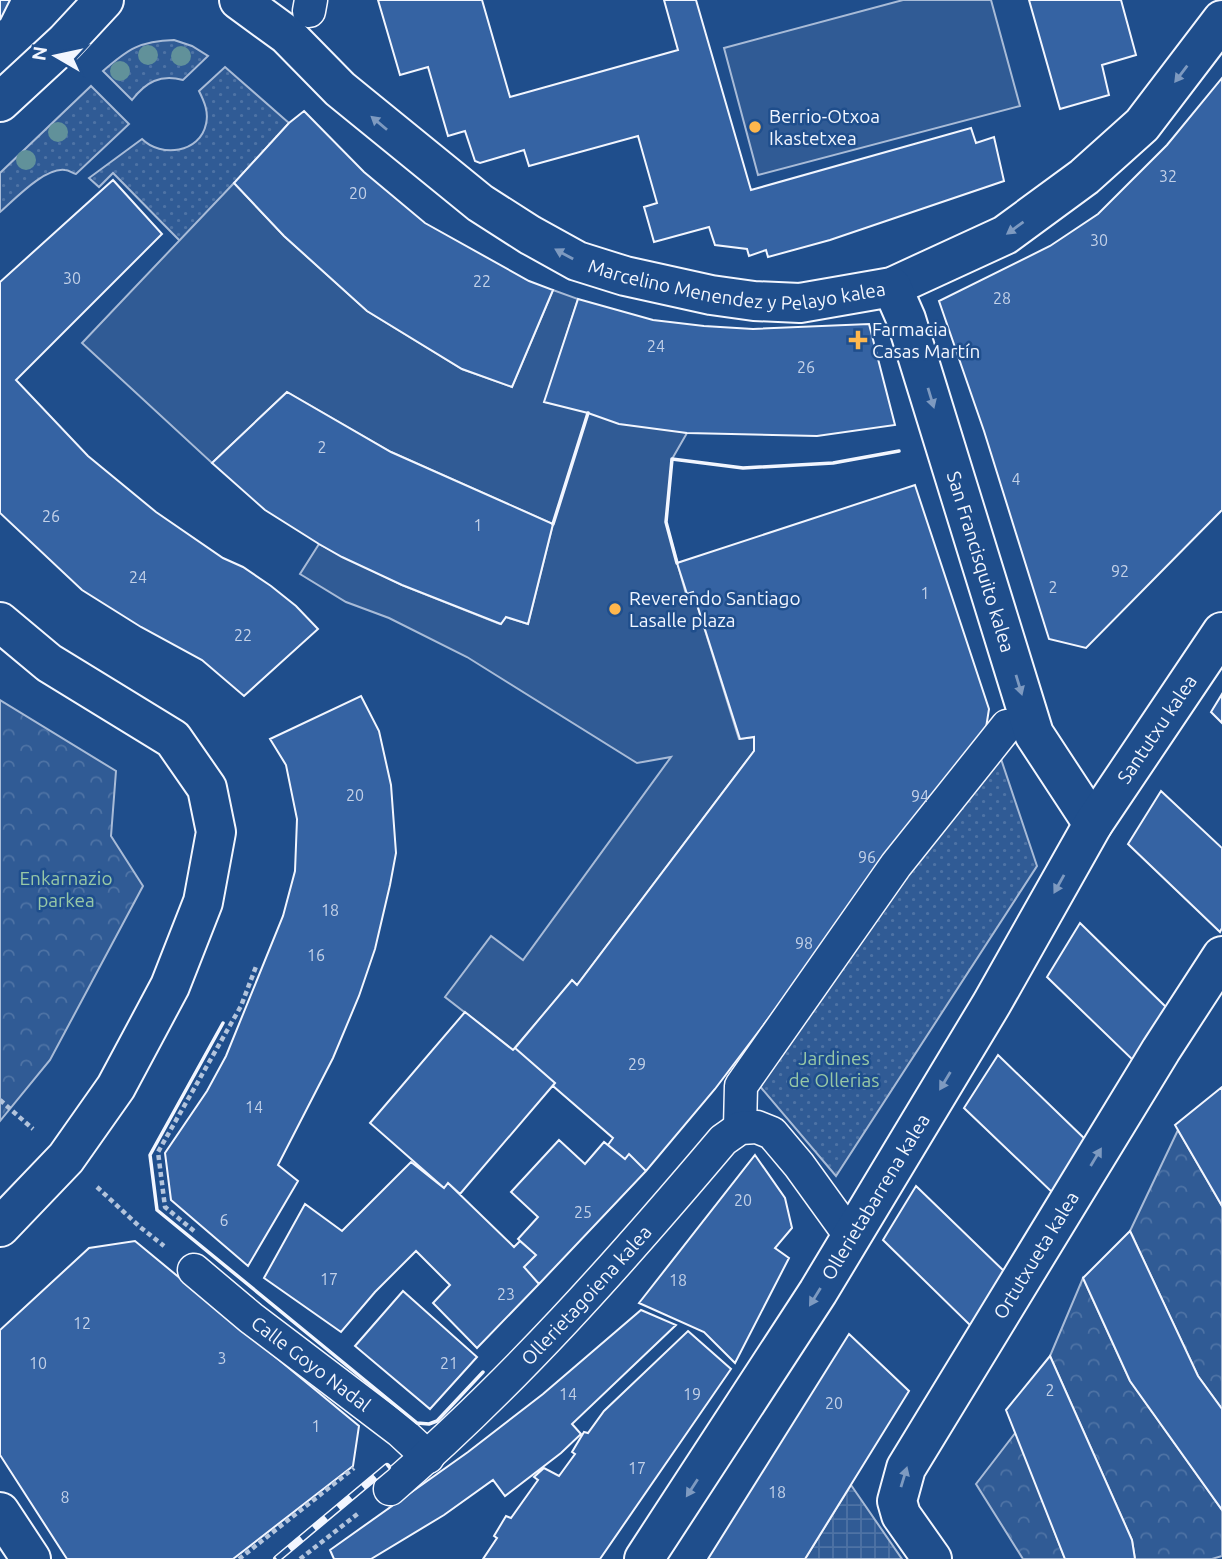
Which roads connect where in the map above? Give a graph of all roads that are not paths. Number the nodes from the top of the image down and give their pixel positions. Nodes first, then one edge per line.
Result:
1 (104, 0) edge
2 (239, 0) edge
3 (1222, 20) edge
4 (0, 102) edge
5 (892, 287) junction
6 (0, 622) edge
7 (1222, 632) edge
8 (1007, 726) dead end
9 (1093, 824) junction
10 (1222, 957) edge
11 (740, 1128) junction
12 (0, 1227) edge
13 (851, 1237) junction
14 (194, 1269) dead end
15 (428, 1457) junction
16 (390, 1489) road end
17 (0, 1512) edge
18 (31, 1559) edge
19 (644, 1559) edge
20 (932, 1559) edge

1 - 4 street
5 -> 2 street, Marcelino Menendez y Pelayo kalea
3 -> 5 street, Marcelino Menendez y Pelayo kalea
5 -> 9 street, San Francisquito kalea
6 - 12 street
7 - 9 street, Santutxu kalea
8 - 11 street
9 -> 13 street, Ollerietabarrena kalea
20 -> 10 street, Ortutxueta kalea
11 - 13 street
11 - 15 street, Ollerietagoiena kalea
13 -> 19 street, Ollerietabarrena kalea
14 - 15 street, Calle Goyo Nadal
15 - 16 street, Ollerietagoiena kalea
17 - 18 street

